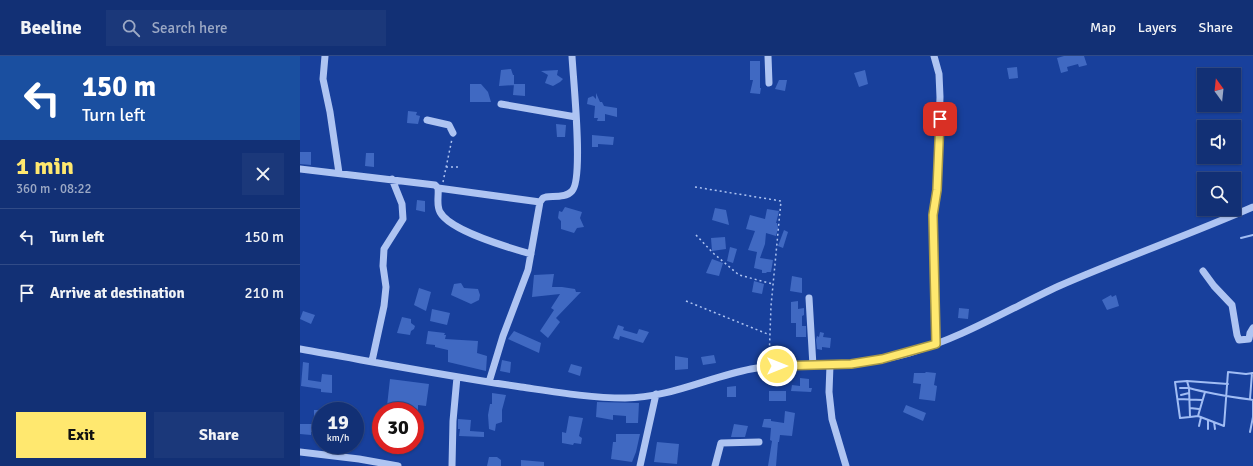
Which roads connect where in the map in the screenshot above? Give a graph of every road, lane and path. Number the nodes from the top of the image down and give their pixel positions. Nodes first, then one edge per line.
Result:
1 (325, 56) edge
2 (572, 56) edge
3 (768, 56) edge
4 (934, 56) edge
5 (769, 83) dead end
6 (501, 104) dead end
7 (576, 117) junction
8 (426, 120) dead end
9 (453, 133) joint
10 (446, 167) junction
11 (459, 167) dead end
12 (300, 169) edge
13 (339, 173) junction
14 (392, 179) junction
15 (695, 187) dead end
16 (440, 188) junction
17 (540, 202) junction
18 (1253, 207) edge
19 (696, 235) dead end
20 (531, 254) junction
21 (1203, 271) dead end
22 (1214, 283) dead end
23 (773, 284) junction
24 (1211, 286) dead end
25 (809, 298) dead end
26 (686, 301) dead end
27 (1253, 328) edge
28 (770, 335) junction
29 (936, 344) junction
30 (300, 349) edge
31 (372, 361) junction
32 (830, 365) junction
33 (769, 366) junction
34 (813, 366) junction
35 (457, 377) junction
36 (488, 382) junction
37 (656, 394) junction
38 (759, 442) dead end
39 (300, 452) edge
40 (398, 466) edge
41 (452, 466) edge
42 (640, 466) edge
43 (715, 466) edge
44 (846, 466) edge

1 - 13 street
2 - 7 street
3 - 5 street
4 - 29 street
6 - 7 street
7 - 17 street
8 - 9 street
9 - 10 path
10 - 11 path
10 - 16 path
12 - 13 street
13 - 14 street
14 - 16 street
14 - 31 street
15 - 23 path
16 - 17 street
16 - 20 street
17 - 20 street
18 - 29 street
19 - 23 path
20 - 36 street
21 - 27 street
22 - 24 path, bridge
23 - 28 path
25 - 34 street
26 - 28 path
28 - 33 path
29 - 32 street
30 - 31 street
31 - 35 street
32 - 34 street
32 - 44 street
33 - 34 street
33 - 37 street
35 - 36 street
35 - 41 street
36 - 37 street
37 - 42 street
38 - 43 street
39 - 40 street

